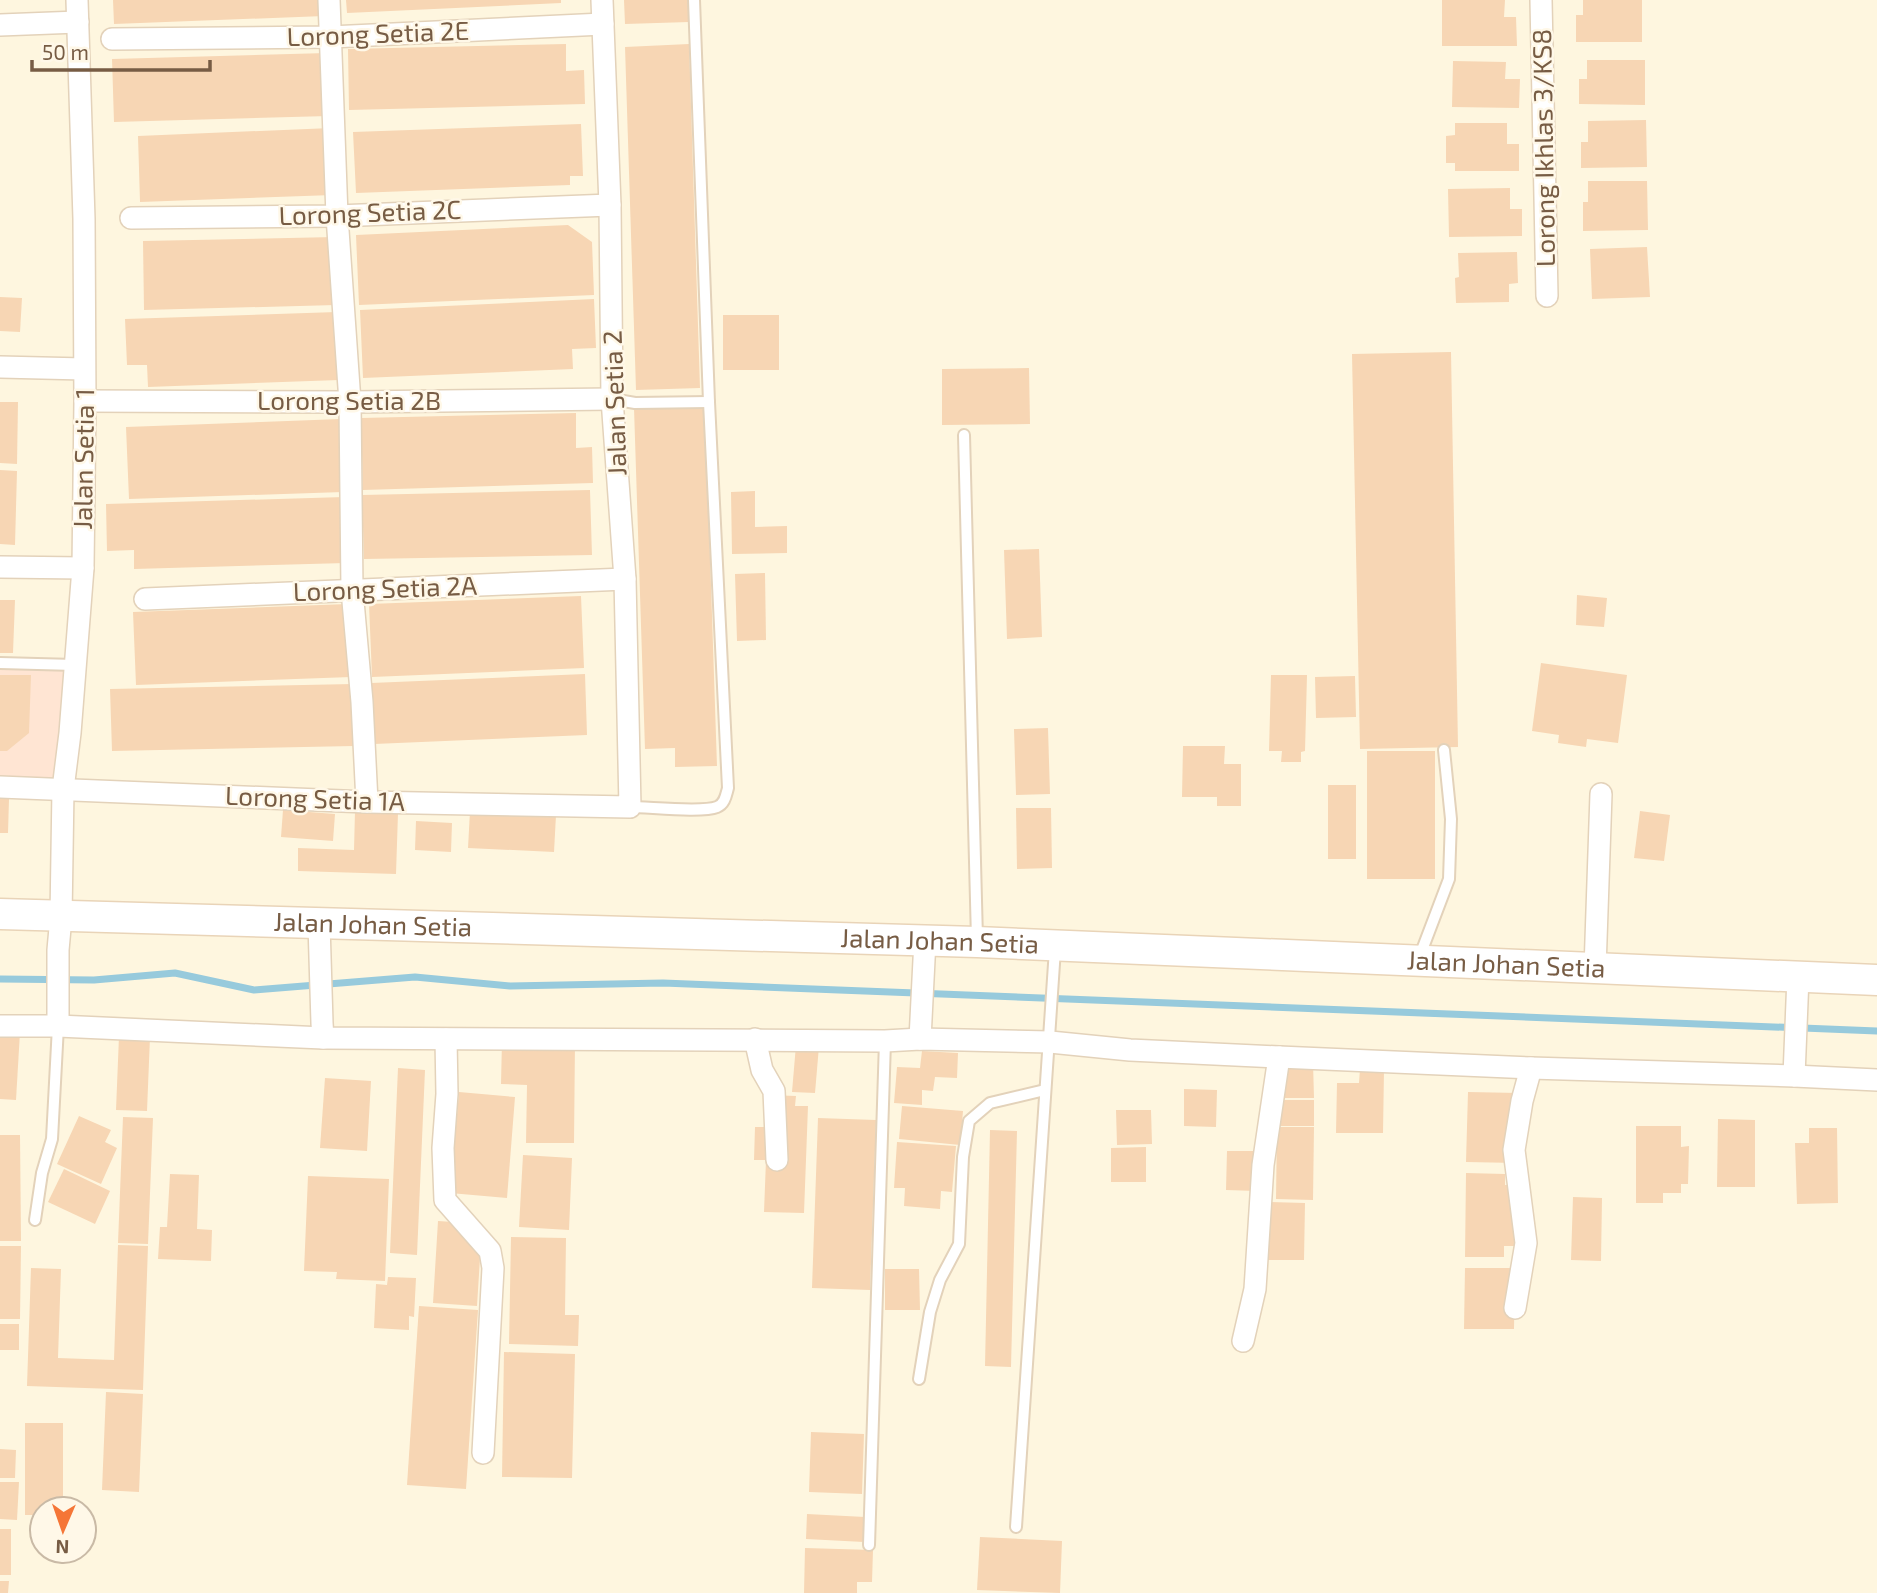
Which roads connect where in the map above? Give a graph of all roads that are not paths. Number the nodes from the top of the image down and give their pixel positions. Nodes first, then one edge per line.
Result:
1 (77, 0) edge
2 (330, 0) edge
3 (602, 0) edge
4 (694, 0) edge
5 (1541, 0) edge
6 (78, 22) junction
7 (603, 24) junction
8 (0, 25) edge
9 (330, 37) junction
10 (112, 39) dead end
11 (610, 205) junction
12 (337, 216) junction
13 (131, 218) dead end
14 (1547, 296) dead end
15 (0, 367) edge
16 (84, 369) junction
17 (612, 399) junction
18 (85, 401) junction
19 (350, 402) junction
20 (709, 402) junction
21 (964, 435) dead end
22 (0, 567) edge
23 (83, 568) junction
24 (625, 579) junction
25 (352, 590) junction
26 (145, 599) dead end
27 (0, 663) edge
28 (75, 665) junction
29 (1444, 750) dead end
30 (0, 787) edge
31 (63, 789) junction
32 (1601, 794) dead end
33 (367, 802) junction
34 (630, 807) junction
35 (0, 914) edge
36 (61, 917) junction
37 (319, 924) junction
38 (925, 940) junction
39 (977, 942) junction
40 (1055, 946) junction
41 (1418, 961) junction
42 (1595, 969) junction
43 (1798, 977) junction
44 (1877, 980) edge
45 (58, 1020) junction
46 (0, 1026) edge
47 (322, 1031) junction
48 (920, 1031) junction
49 (446, 1039) junction
50 (755, 1039) junction
51 (885, 1041) junction
52 (1050, 1042) junction
53 (1279, 1057) junction
54 (1531, 1068) junction
55 (1794, 1070) junction
56 (1877, 1080) edge
57 (1045, 1090) junction
58 (777, 1160) dead end
59 (35, 1220) dead end
60 (1515, 1308) dead end
61 (1243, 1341) dead end
62 (919, 1379) dead end
63 (483, 1453) dead end
64 (1016, 1527) dead end
65 (869, 1545) dead end

1 - 6 street, Jalan Setia 1
2 - 9 street
3 - 7 street, Jalan Setia 2
4 - 20 lane
5 - 14 street, Lorong Ikhlas 3/KS8
6 - 8 street
6 - 16 street, Jalan Setia 1
7 - 9 street, Lorong Setia 2E
7 - 11 street, Jalan Setia 2
9 - 10 street, Lorong Setia 2E
9 - 12 street
11 - 12 street, Lorong Setia 2C
11 - 17 street, Jalan Setia 2
12 - 13 street, Lorong Setia 2C
12 - 19 street
15 - 16 street
16 - 18 street, Jalan Setia 1
17 - 19 street, Lorong Setia 2B
17 - 20 lane
17 - 24 street, Jalan Setia 2
18 - 19 street, Lorong Setia 2B
18 - 23 street, Jalan Setia 1
19 - 25 street
20 - 34 lane
21 - 39 lane
22 - 23 street
23 - 28 street, Jalan Setia 1
24 - 25 street, Lorong Setia 2A
24 - 34 street, Jalan Setia 2
25 - 26 street, Lorong Setia 2A
25 - 33 street
27 - 28 lane
28 - 31 street, Jalan Setia 1
29 - 41 lane
30 - 31 street, Lorong Setia 1A
31 - 33 street, Lorong Setia 1A
31 - 36 street, Jalan Setia 1
32 - 42 street
33 - 34 street, Lorong Setia 1A
35 - 36 main road, Jalan Johan Setia
36 - 37 main road, Jalan Johan Setia
36 - 45 street, Jalan Setia 1
37 - 38 main road, Jalan Johan Setia
37 - 47 street
38 - 39 main road, Jalan Johan Setia
38 - 48 street
39 - 40 main road, Jalan Johan Setia
40 - 41 main road, Jalan Johan Setia
40 - 52 lane
41 - 42 main road, Jalan Johan Setia
42 - 43 main road, Jalan Johan Setia
43 - 44 main road, Jalan Johan Setia
43 - 55 street
45 - 46 street
45 - 47 street
45 - 59 lane
47 - 49 street
48 - 51 street
48 - 52 street
49 - 50 street
49 - 63 street
50 - 51 street
50 - 58 street
51 - 65 lane
52 - 53 street
52 - 57 lane
53 - 54 street
53 - 61 street
54 - 55 street
54 - 60 street
55 - 56 street
57 - 62 lane
57 - 64 lane

